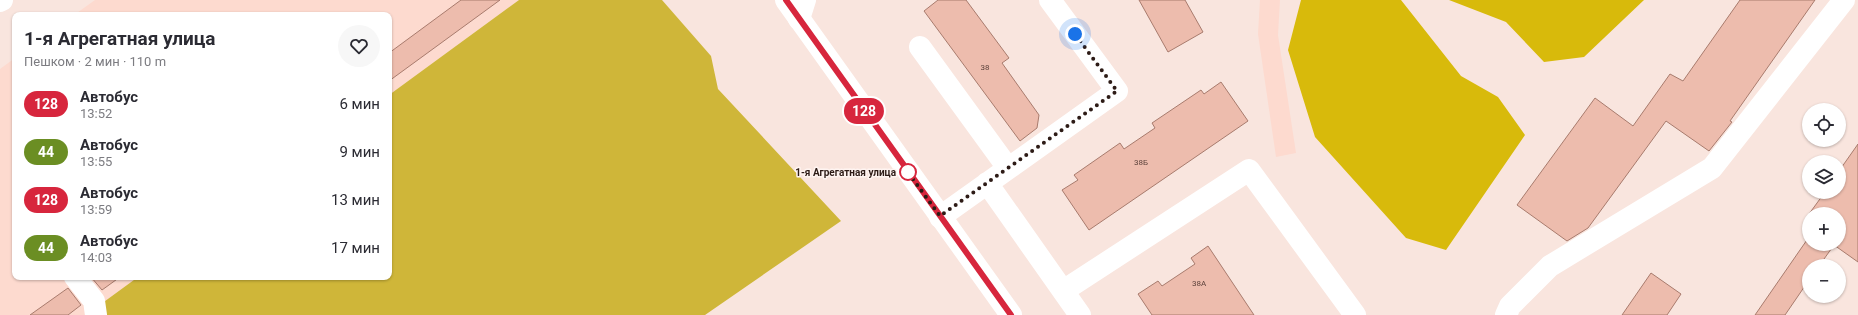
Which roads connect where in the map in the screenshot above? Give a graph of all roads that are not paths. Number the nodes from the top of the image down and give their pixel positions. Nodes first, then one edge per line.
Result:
1 (786, 0) edge
2 (1050, 0) edge
3 (1844, 0) edge
4 (802, 9) edge
5 (920, 46) dead end
6 (1008, 168) junction
7 (987, 183) junction
8 (940, 216) junction
9 (77, 280) edge
10 (1063, 291) junction
11 (96, 315) edge
12 (1011, 315) edge
13 (1080, 315) edge
14 (1355, 315) edge
15 (1506, 315) edge

1 - 4 main road
2 - 6 main road
3 - 15 main road
4 - 8 main road
5 - 6 main road
6 - 7 main road
7 - 8 main road
7 - 10 main road
8 - 12 main road
9 - 11 main road
10 - 13 main road
10 - 14 main road

